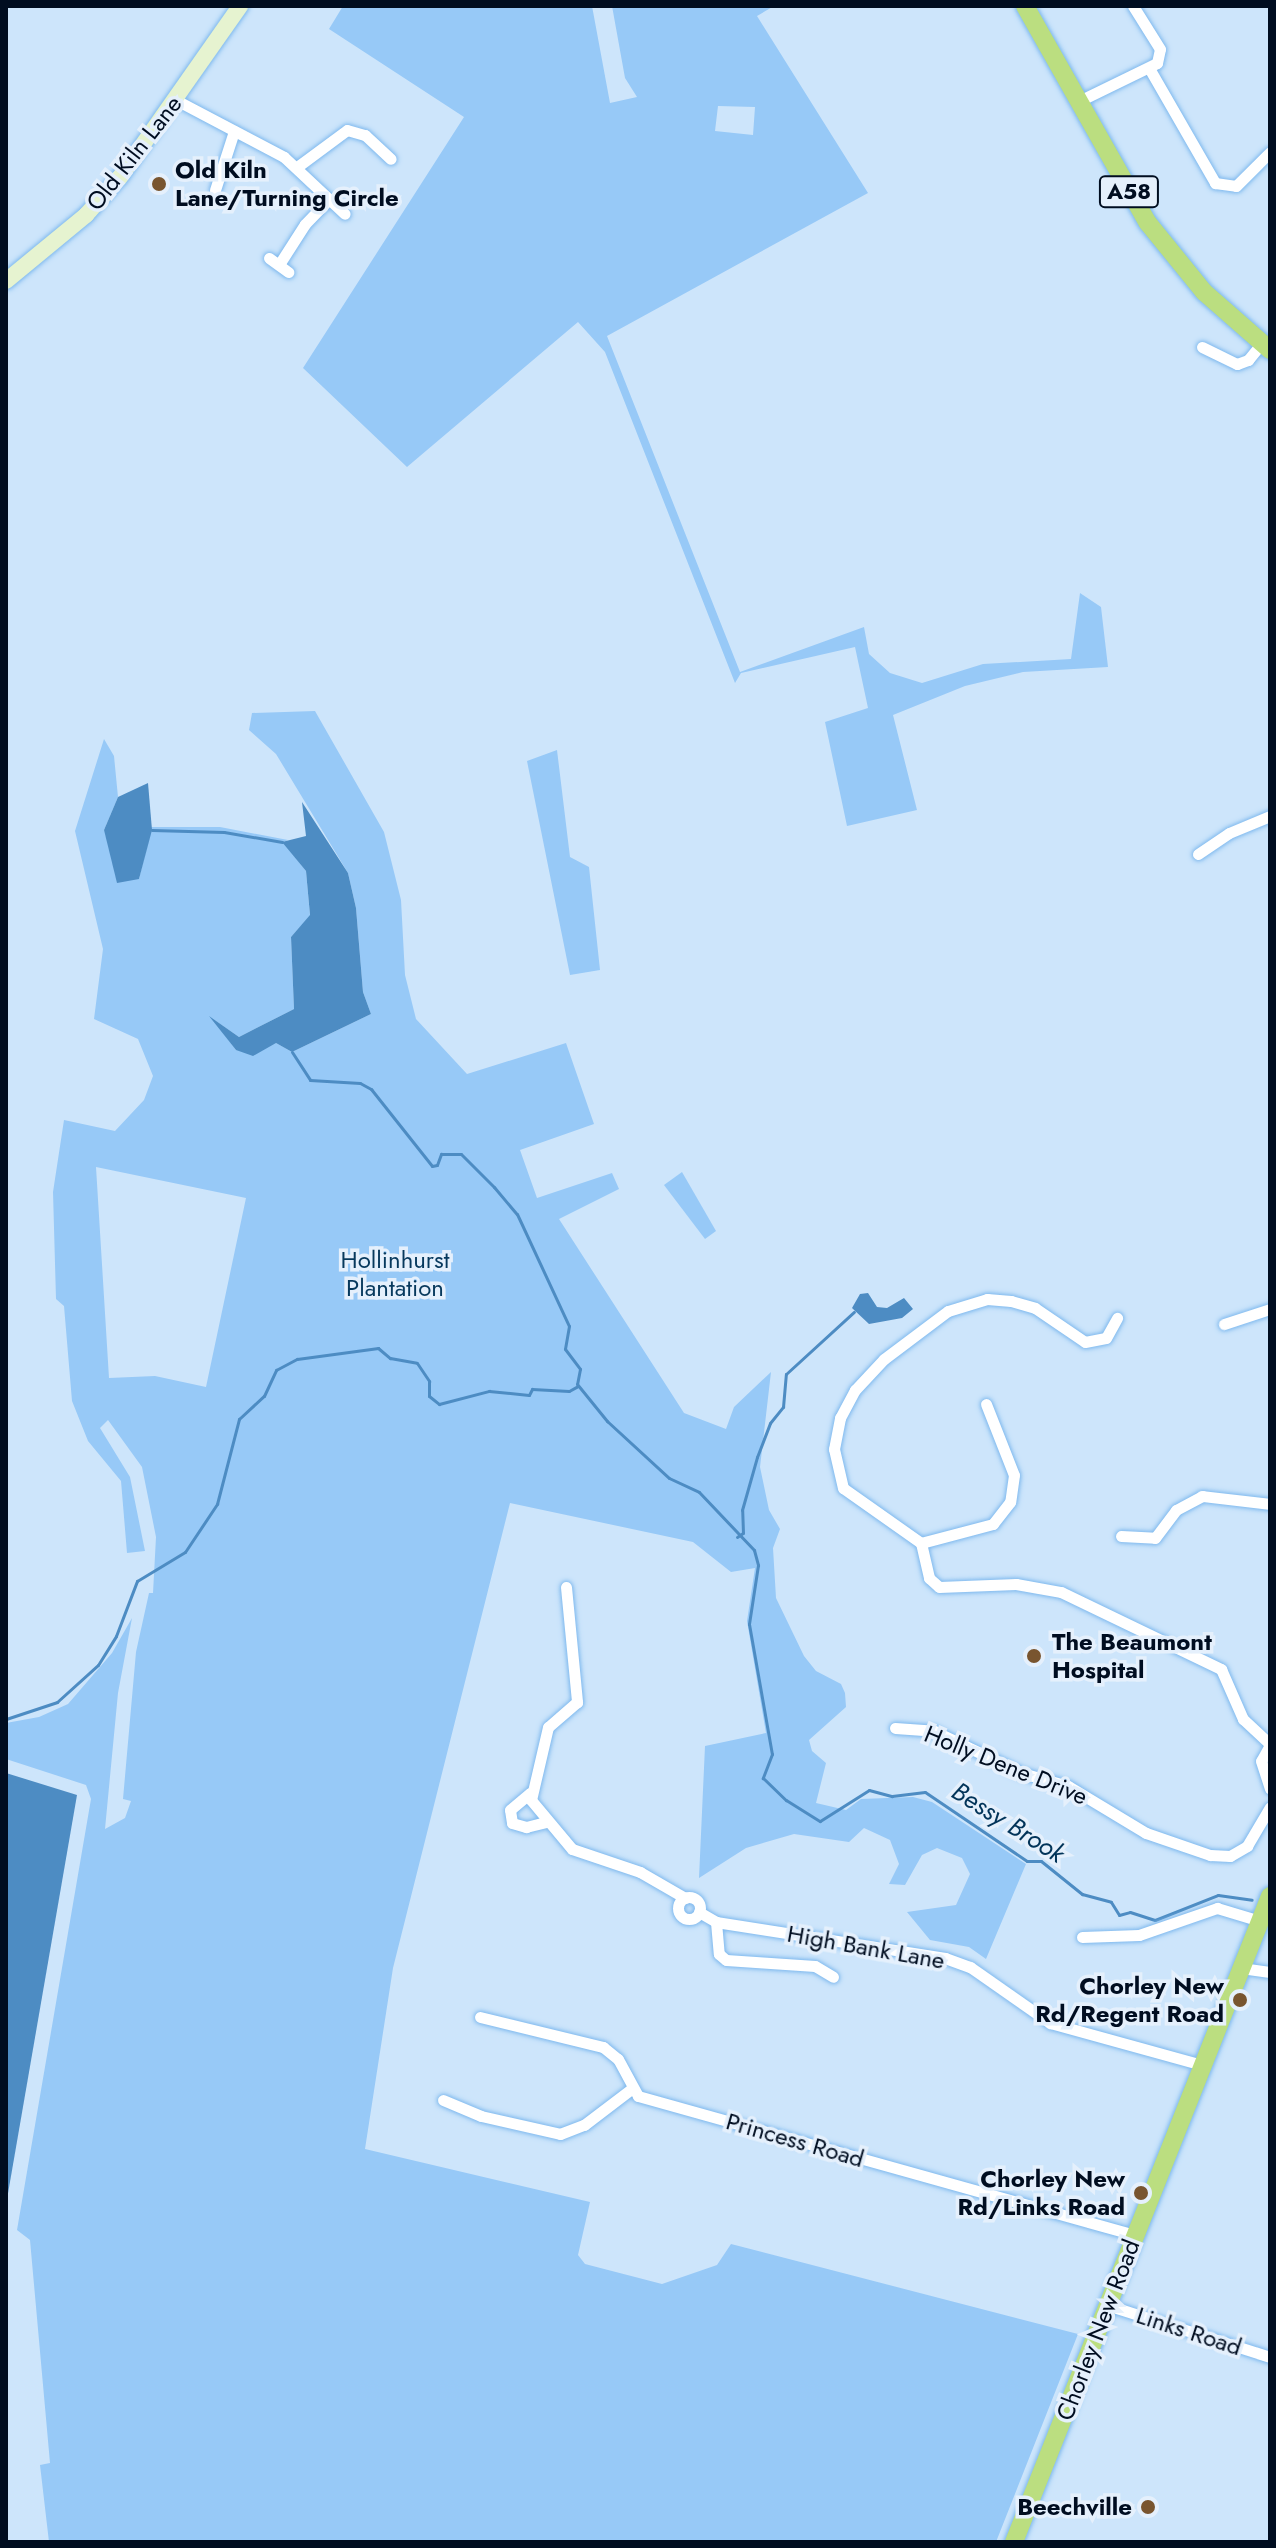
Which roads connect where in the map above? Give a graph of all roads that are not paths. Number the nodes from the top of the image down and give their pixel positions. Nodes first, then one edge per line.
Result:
1 (240, 6) edge
2 (1025, 6) edge
3 (1133, 6) edge
4 (1149, 68) junction
5 (176, 100) junction
6 (1077, 102) junction
7 (234, 131) junction
8 (1270, 152) edge
9 (391, 159) dead end
10 (297, 167) junction
11 (215, 190) dead end
12 (327, 201) junction
13 (345, 214) dead end
14 (279, 264) dead end
15 (6, 281) edge
16 (1203, 346) dead end
17 (1266, 347) edge
18 (1270, 816) edge
19 (1198, 854) dead end
20 (1270, 1309) edge
21 (1117, 1318) dead end
22 (1224, 1324) dead end
23 (986, 1404) dead end
24 (1270, 1504) edge
25 (1121, 1536) dead end
26 (921, 1543) junction
27 (566, 1587) dead end
28 (895, 1728) dead end
29 (1270, 1745) edge
30 (1270, 1789) edge
31 (530, 1793) junction
32 (1270, 1807) edge
33 (546, 1822) junction
34 (1270, 1896) edge
35 (685, 1898) junction
36 (699, 1912) junction
37 (1260, 1921) junction
38 (716, 1922) junction
39 (1080, 1938) dead end
40 (1241, 1968) junction
41 (1270, 1972) edge
42 (833, 1977) dead end
43 (480, 2017) dead end
44 (1203, 2065) junction
45 (630, 2090) junction
46 (442, 2100) dead end
47 (1135, 2235) junction
48 (1107, 2305) junction
49 (1270, 2357) edge
50 (1014, 2542) edge

1 - 5 main road, Old Kiln Lane
2 - 6 highway, A58
3 - 4 street
4 - 6 street
4 - 8 street
5 - 7 street
5 - 15 main road, Old Kiln Lane
6 - 17 highway, A58
7 - 10 street
7 - 11 street
9 - 10 street
10 - 12 street
12 - 13 street
12 - 14 street
16 - 17 street
18 - 19 street
20 - 22 street
21 - 26 street
23 - 26 street
24 - 25 street
26 - 29 street
27 - 31 street
28 - 32 street, Holly Dene Drive
29 - 30 street
31 - 33 street, High Bank Lane
31 - 33 street
33 - 35 street, High Bank Lane
34 - 37 highway, Chorley New Road
35 - 36 street, High Bank Lane
35 - 36 street, High Bank Lane
36 - 38 street, High Bank Lane
37 - 39 street
37 - 40 highway, Chorley New Road
38 - 42 street
38 - 44 street, High Bank Lane
40 - 41 street
40 - 44 highway, Chorley New Road
43 - 45 street
44 - 47 highway, Chorley New Road
45 - 46 street
45 - 47 street, Princess Road
47 - 48 highway, Chorley New Road
48 - 49 street, Links Road
48 - 50 highway, Chorley New Road

